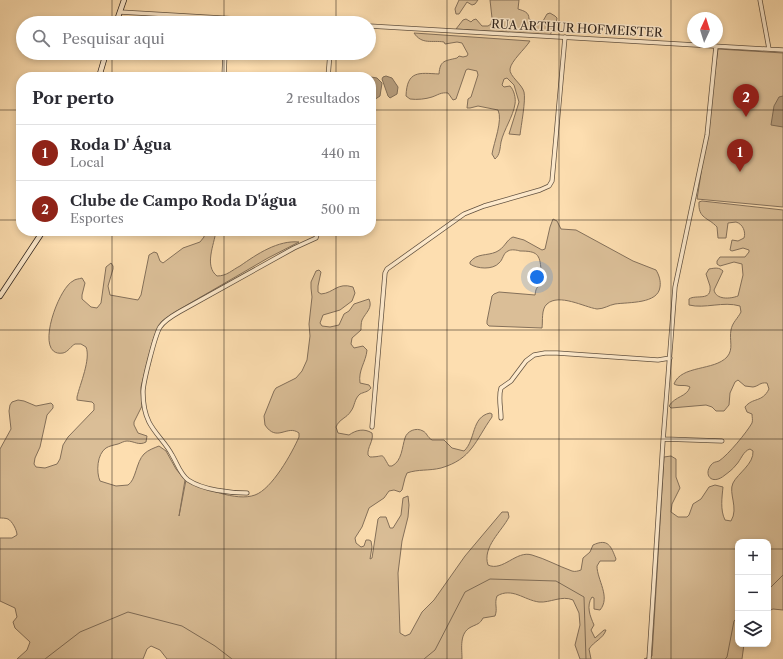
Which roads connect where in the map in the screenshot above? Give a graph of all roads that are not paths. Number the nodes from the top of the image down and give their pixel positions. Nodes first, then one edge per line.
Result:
1 (124, 0) edge
2 (760, 0) edge
3 (120, 12) junction
4 (119, 16) edge
5 (168, 16) edge
6 (376, 26) edge
7 (565, 37) junction
8 (687, 44) edge
9 (723, 46) edge
10 (716, 48) edge
11 (769, 49) junction
12 (783, 50) edge
13 (104, 60) edge
14 (225, 60) edge
15 (329, 60) edge
16 (100, 72) edge
17 (224, 72) edge
18 (328, 72) edge
19 (40, 236) edge
20 (317, 236) edge
21 (0, 296) edge
22 (670, 358) junction
23 (501, 418) dead end
24 (372, 427) dead end
25 (664, 438) junction
26 (722, 441) dead end
27 (247, 493) dead end
28 (649, 659) edge

1 - 3 main road
2 - 11 street
3 - 4 main road
3 - 5 street
6 - 7 street, RUA ARTHUR HOFMEISTER
7 - 8 street, RUA ARTHUR HOFMEISTER
7 - 24 street
9 - 11 street, RUA ARTHUR HOFMEISTER
10 - 22 street
11 - 12 street, RUA ARTHUR HOFMEISTER
13 - 16 main road
14 - 17 street
15 - 18 street
19 - 21 main road
20 - 27 street
22 - 23 street
22 - 25 street
25 - 26 street
25 - 28 street

